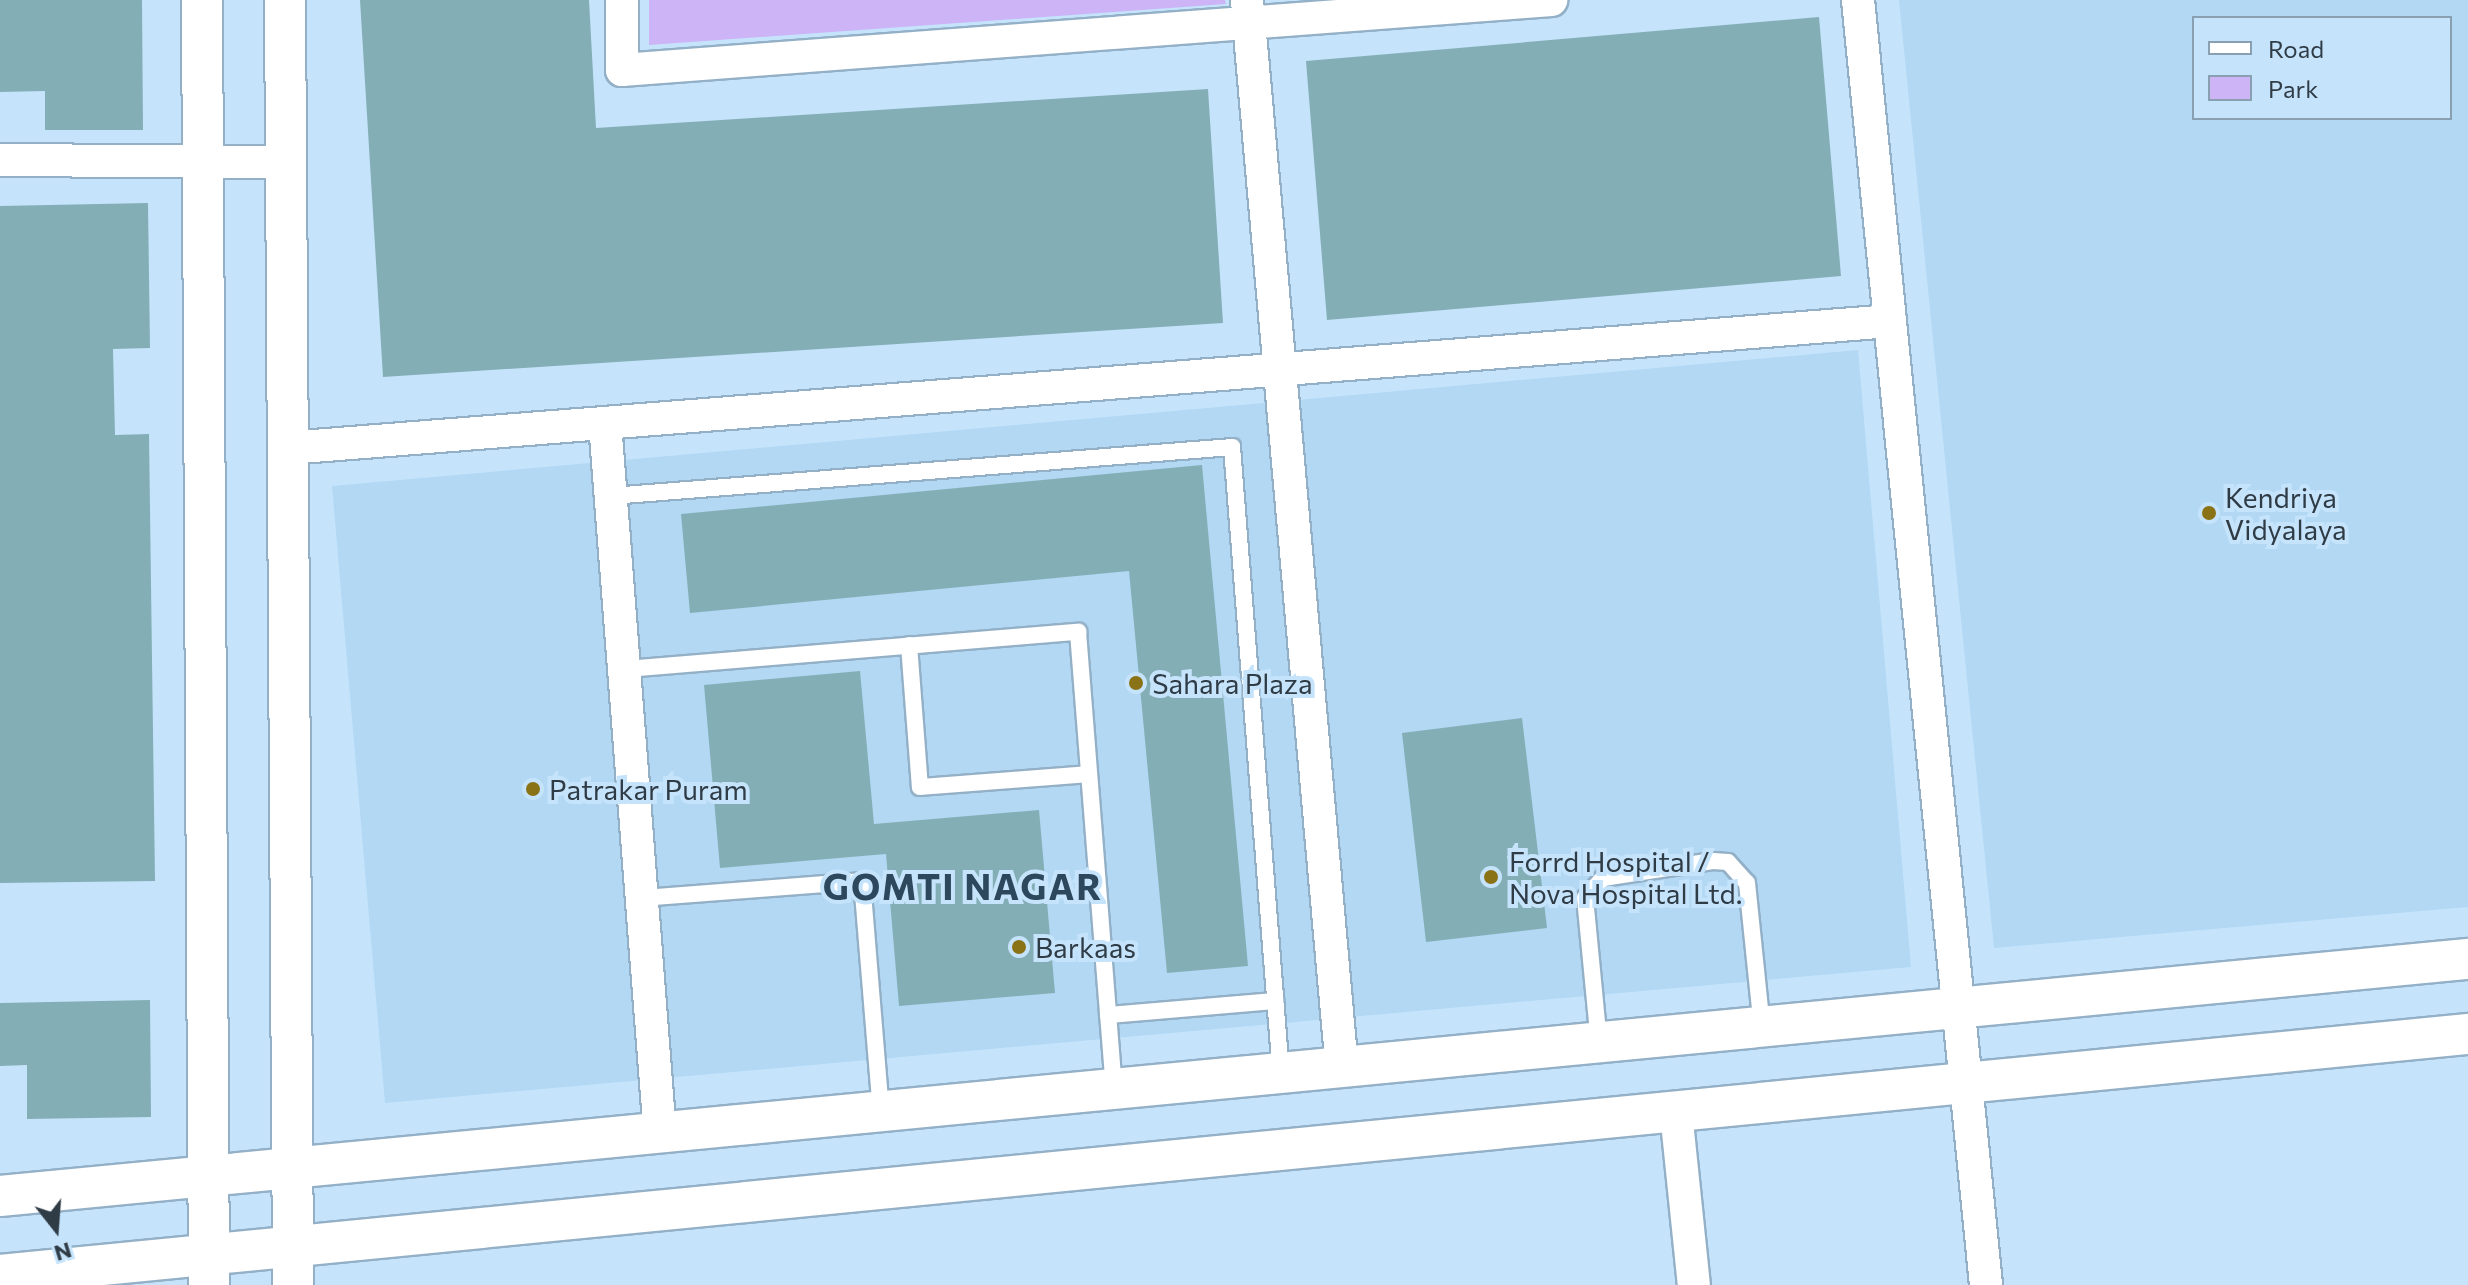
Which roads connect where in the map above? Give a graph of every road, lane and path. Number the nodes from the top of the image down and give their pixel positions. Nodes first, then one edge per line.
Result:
1 (202, 0) edge
2 (285, 0) edge
3 (622, 0) edge
4 (1551, 0) edge
5 (1858, 0) edge
6 (1248, 14) edge
7 (0, 160) edge
8 (203, 160) junction
9 (286, 162) junction
10 (1890, 321) junction
11 (1279, 370) junction
12 (605, 423) junction
13 (288, 448) junction
14 (611, 496) junction
15 (909, 645) junction
16 (625, 669) junction
17 (1089, 774) junction
18 (642, 898) junction
19 (2468, 959) edge
20 (1275, 1001) junction
21 (1958, 1008) junction
22 (1108, 1015) junction
23 (1762, 1028) junction
24 (2468, 1034) edge
25 (1599, 1044) junction
26 (1342, 1069) junction
27 (1281, 1076) junction
28 (1966, 1083) junction
29 (1114, 1091) junction
30 (1676, 1112) junction
31 (881, 1113) junction
32 (660, 1134) junction
33 (293, 1168) junction
34 (208, 1176) junction
35 (0, 1196) edge
36 (293, 1266) edge
37 (209, 1270) edge
38 (0, 1275) edge
39 (1694, 1285) edge
40 (1986, 1285) edge

1 - 8 street
2 - 9 street
3 - 6 street
4 - 6 street
5 - 10 street
6 - 11 street
7 - 8 street
8 - 9 street
8 - 34 street
9 - 13 street
10 - 11 street
10 - 21 street
11 - 12 street
11 - 26 street
12 - 13 street
12 - 14 street
13 - 33 street
14 - 16 street
14 - 20 lane
15 - 16 lane
15 - 17 lane
15 - 17 lane
16 - 18 street
17 - 22 lane
18 - 31 lane
18 - 32 street
19 - 21 street
20 - 22 lane
20 - 27 lane
21 - 23 street
21 - 28 street
22 - 29 lane
23 - 25 street
23 - 25 lane
24 - 28 street
25 - 26 street
26 - 27 street
27 - 29 street
28 - 30 street
28 - 40 street
29 - 31 street
30 - 36 street
30 - 39 street
31 - 32 street
32 - 33 street
33 - 34 street
33 - 36 street
34 - 35 street
34 - 37 street
36 - 37 street
37 - 38 street

